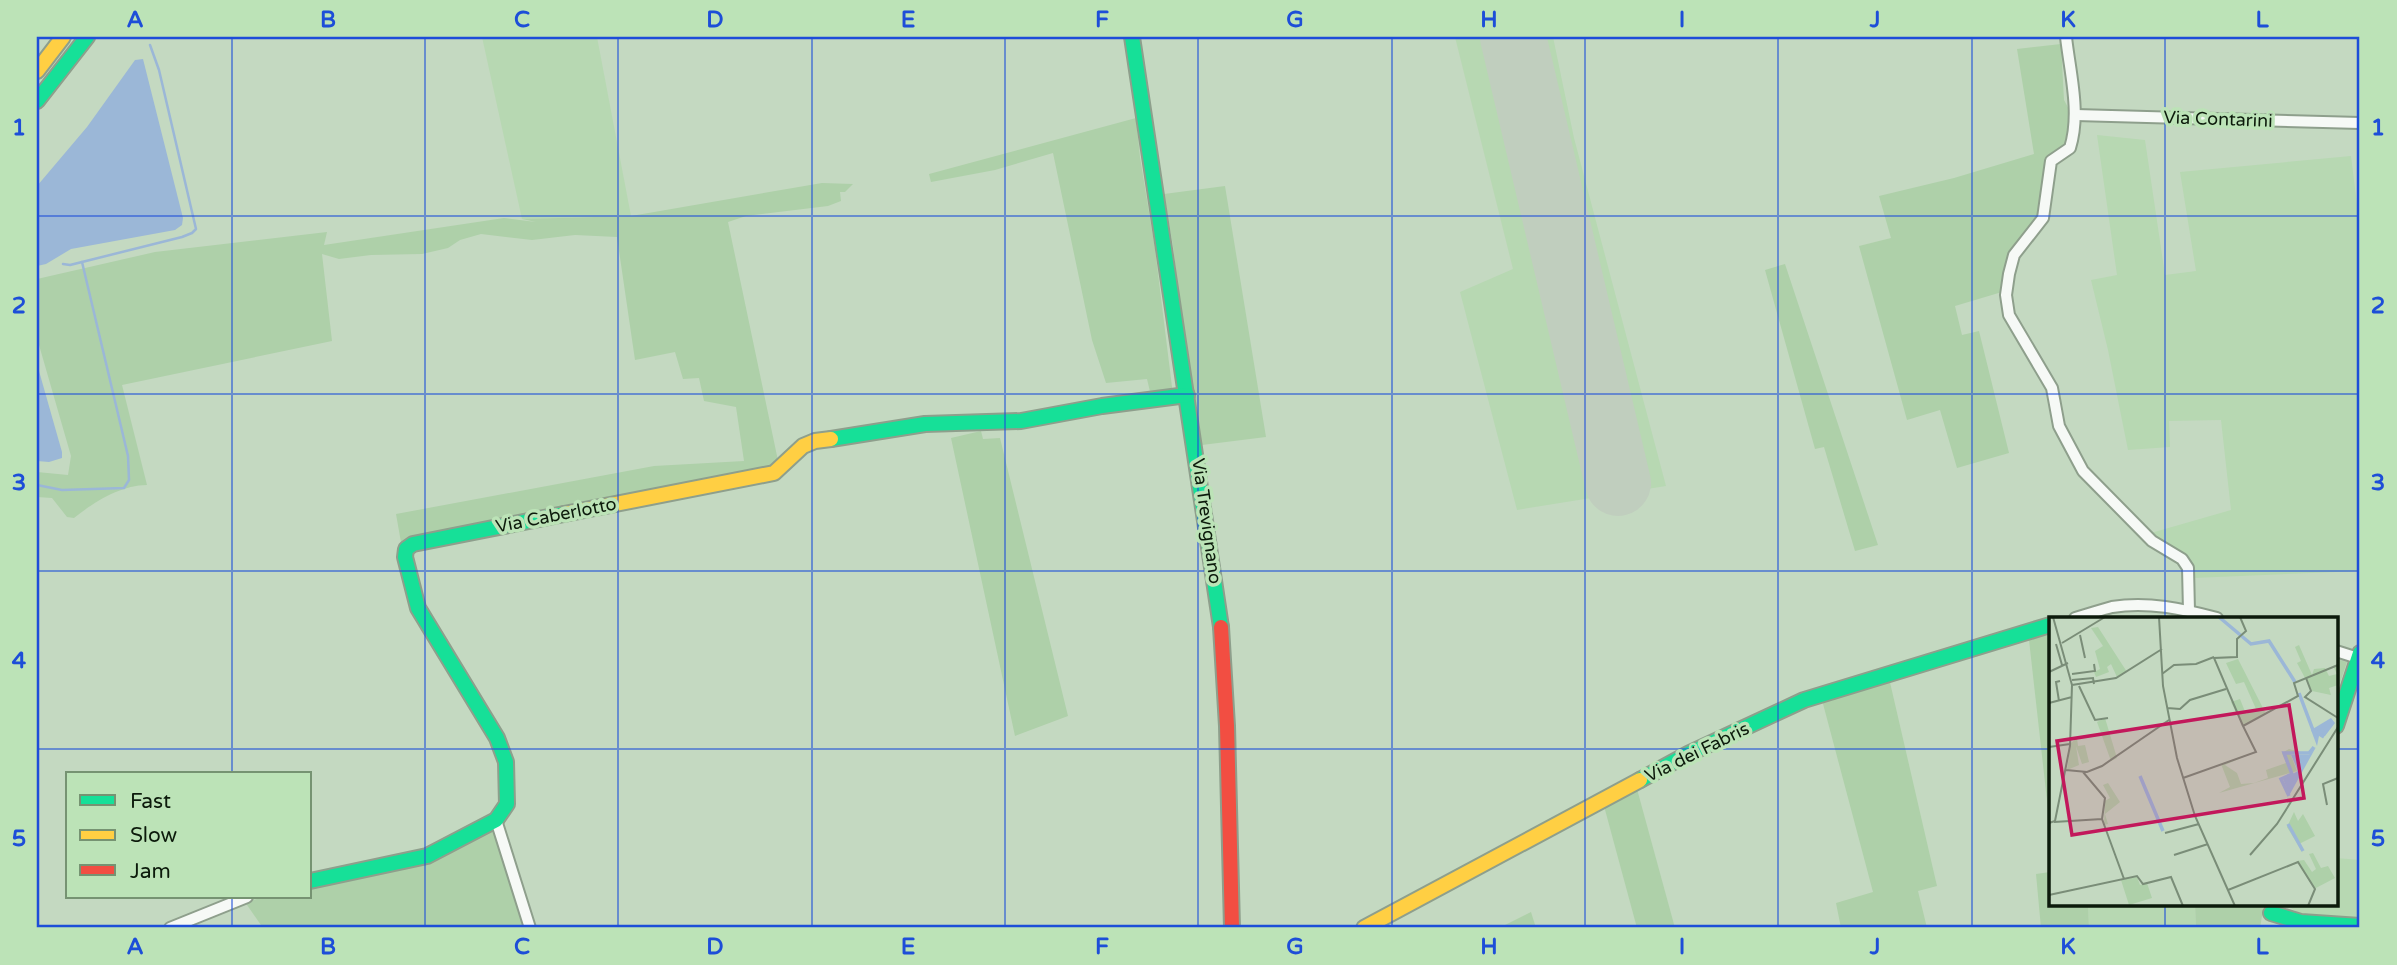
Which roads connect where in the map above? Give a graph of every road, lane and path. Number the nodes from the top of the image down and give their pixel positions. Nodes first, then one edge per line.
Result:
1 (63, 37) edge
2 (86, 37) edge
3 (1132, 37) edge
4 (2066, 37) edge
5 (37, 71) edge
6 (37, 101) edge
7 (2076, 115) junction
8 (2360, 122) edge
9 (1187, 395) junction
10 (2189, 611) junction
11 (2078, 617) edge
12 (2213, 617) edge
13 (2049, 625) edge
14 (2338, 652) edge
15 (2359, 655) edge
16 (2338, 720) edge
17 (496, 820) junction
18 (312, 881) edge
19 (245, 898) edge
20 (2273, 908) edge
21 (2360, 926) edge
22 (170, 928) edge
23 (530, 928) edge
24 (1232, 928) edge
25 (1364, 928) edge
26 (2268, 928) edge

1 - 5 main road
2 - 6 main road
3 - 9 main road, Via Trevignano
4 - 7 street
7 - 8 street, Via Contarini
7 - 10 street
9 - 17 main road, Via Caberlotto
9 - 24 main road, Via Trevignano
10 - 11 street
10 - 12 street
13 - 25 main road, Via dei Fabris
14 - 15 street
15 - 16 main road
17 - 18 main road
17 - 23 street
19 - 22 street
20 - 21 main road
20 - 26 main road

